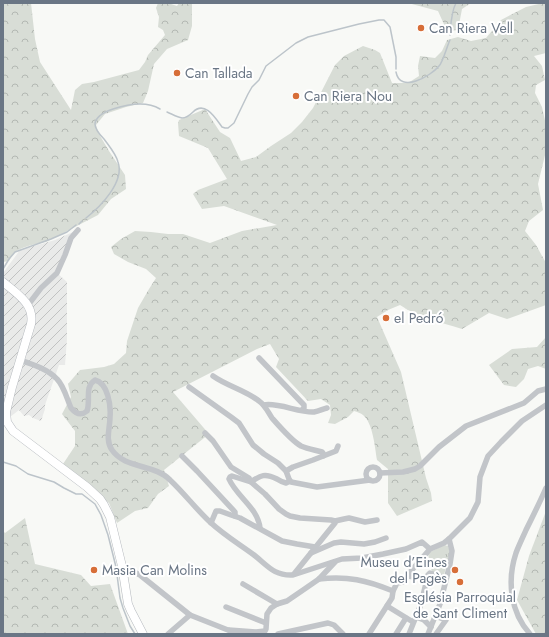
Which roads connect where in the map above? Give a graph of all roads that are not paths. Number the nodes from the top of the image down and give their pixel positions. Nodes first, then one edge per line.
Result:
1 (78, 230) dead end
2 (3, 282) edge
3 (28, 305) junction
4 (259, 358) dead end
5 (20, 360) junction
6 (213, 376) dead end
7 (188, 387) dead end
8 (546, 389) edge
9 (264, 405) junction
10 (546, 405) edge
11 (327, 408) dead end
12 (302, 410) junction
13 (205, 433) dead end
14 (338, 446) dead end
15 (182, 456) dead end
16 (323, 456) junction
17 (286, 471) junction
18 (380, 473) junction
19 (370, 480) junction
20 (290, 481) junction
21 (251, 482) junction
22 (546, 488) edge
23 (235, 516) junction
24 (376, 520) dead end
25 (334, 521) junction
26 (211, 523) junction
27 (260, 528) junction
28 (386, 538) dead end
29 (449, 539) junction
30 (316, 546) junction
31 (430, 549) junction
32 (310, 553) junction
33 (335, 561) junction
34 (301, 565) junction
35 (122, 566) junction
36 (303, 571) junction
37 (293, 575) junction
38 (408, 576) junction
39 (446, 578) junction
40 (319, 579) junction
41 (426, 579) junction
42 (243, 584) dead end
43 (393, 591) junction
44 (277, 604) junction
45 (387, 606) junction
46 (226, 607) dead end
47 (190, 615) junction
48 (435, 616) junction
49 (406, 618) junction
50 (415, 620) junction
51 (266, 623) junction
52 (431, 627) junction
53 (223, 628) junction
54 (229, 630) junction
55 (143, 634) edge
56 (168, 634) edge
57 (218, 634) edge
58 (238, 634) edge
59 (278, 634) edge
60 (343, 634) edge
61 (369, 634) edge
62 (396, 634) edge
63 (409, 634) edge
64 (428, 634) edge
65 (436, 634) edge
66 (530, 634) edge

1 - 3 street
2 - 3 street
3 - 5 street
4 - 12 street
5 - 26 street
5 - 35 street
6 - 9 street
7 - 17 street
8 - 18 street
9 - 12 street
9 - 16 street
10 - 29 street
11 - 12 street
13 - 21 street
14 - 16 street
15 - 23 street
16 - 17 street
17 - 20 street
18 - 19 street
18 - 19 street
19 - 20 street
20 - 21 street
21 - 25 street
21 - 27 street
22 - 66 street
23 - 26 street
23 - 27 street
24 - 25 street
25 - 30 street
26 - 37 street
27 - 30 street
28 - 32 street
29 - 31 street
29 - 39 street
30 - 32 street
31 - 33 street
31 - 38 street
32 - 34 street
33 - 36 street
33 - 40 street
34 - 36 street
34 - 37 street
35 - 47 street
35 - 55 street
36 - 37 street
38 - 41 street
38 - 43 street
39 - 41 street
39 - 48 street
40 - 43 street
40 - 44 street
41 - 50 street
42 - 44 street
43 - 45 street
44 - 51 street
45 - 49 street
45 - 61 street
46 - 51 street
47 - 53 street
47 - 56 street
48 - 52 street
48 - 65 street
49 - 50 street
49 - 62 street
50 - 52 street
50 - 63 street
51 - 54 street
52 - 64 street
53 - 54 street
53 - 57 street
54 - 58 street
59 - 60 street

